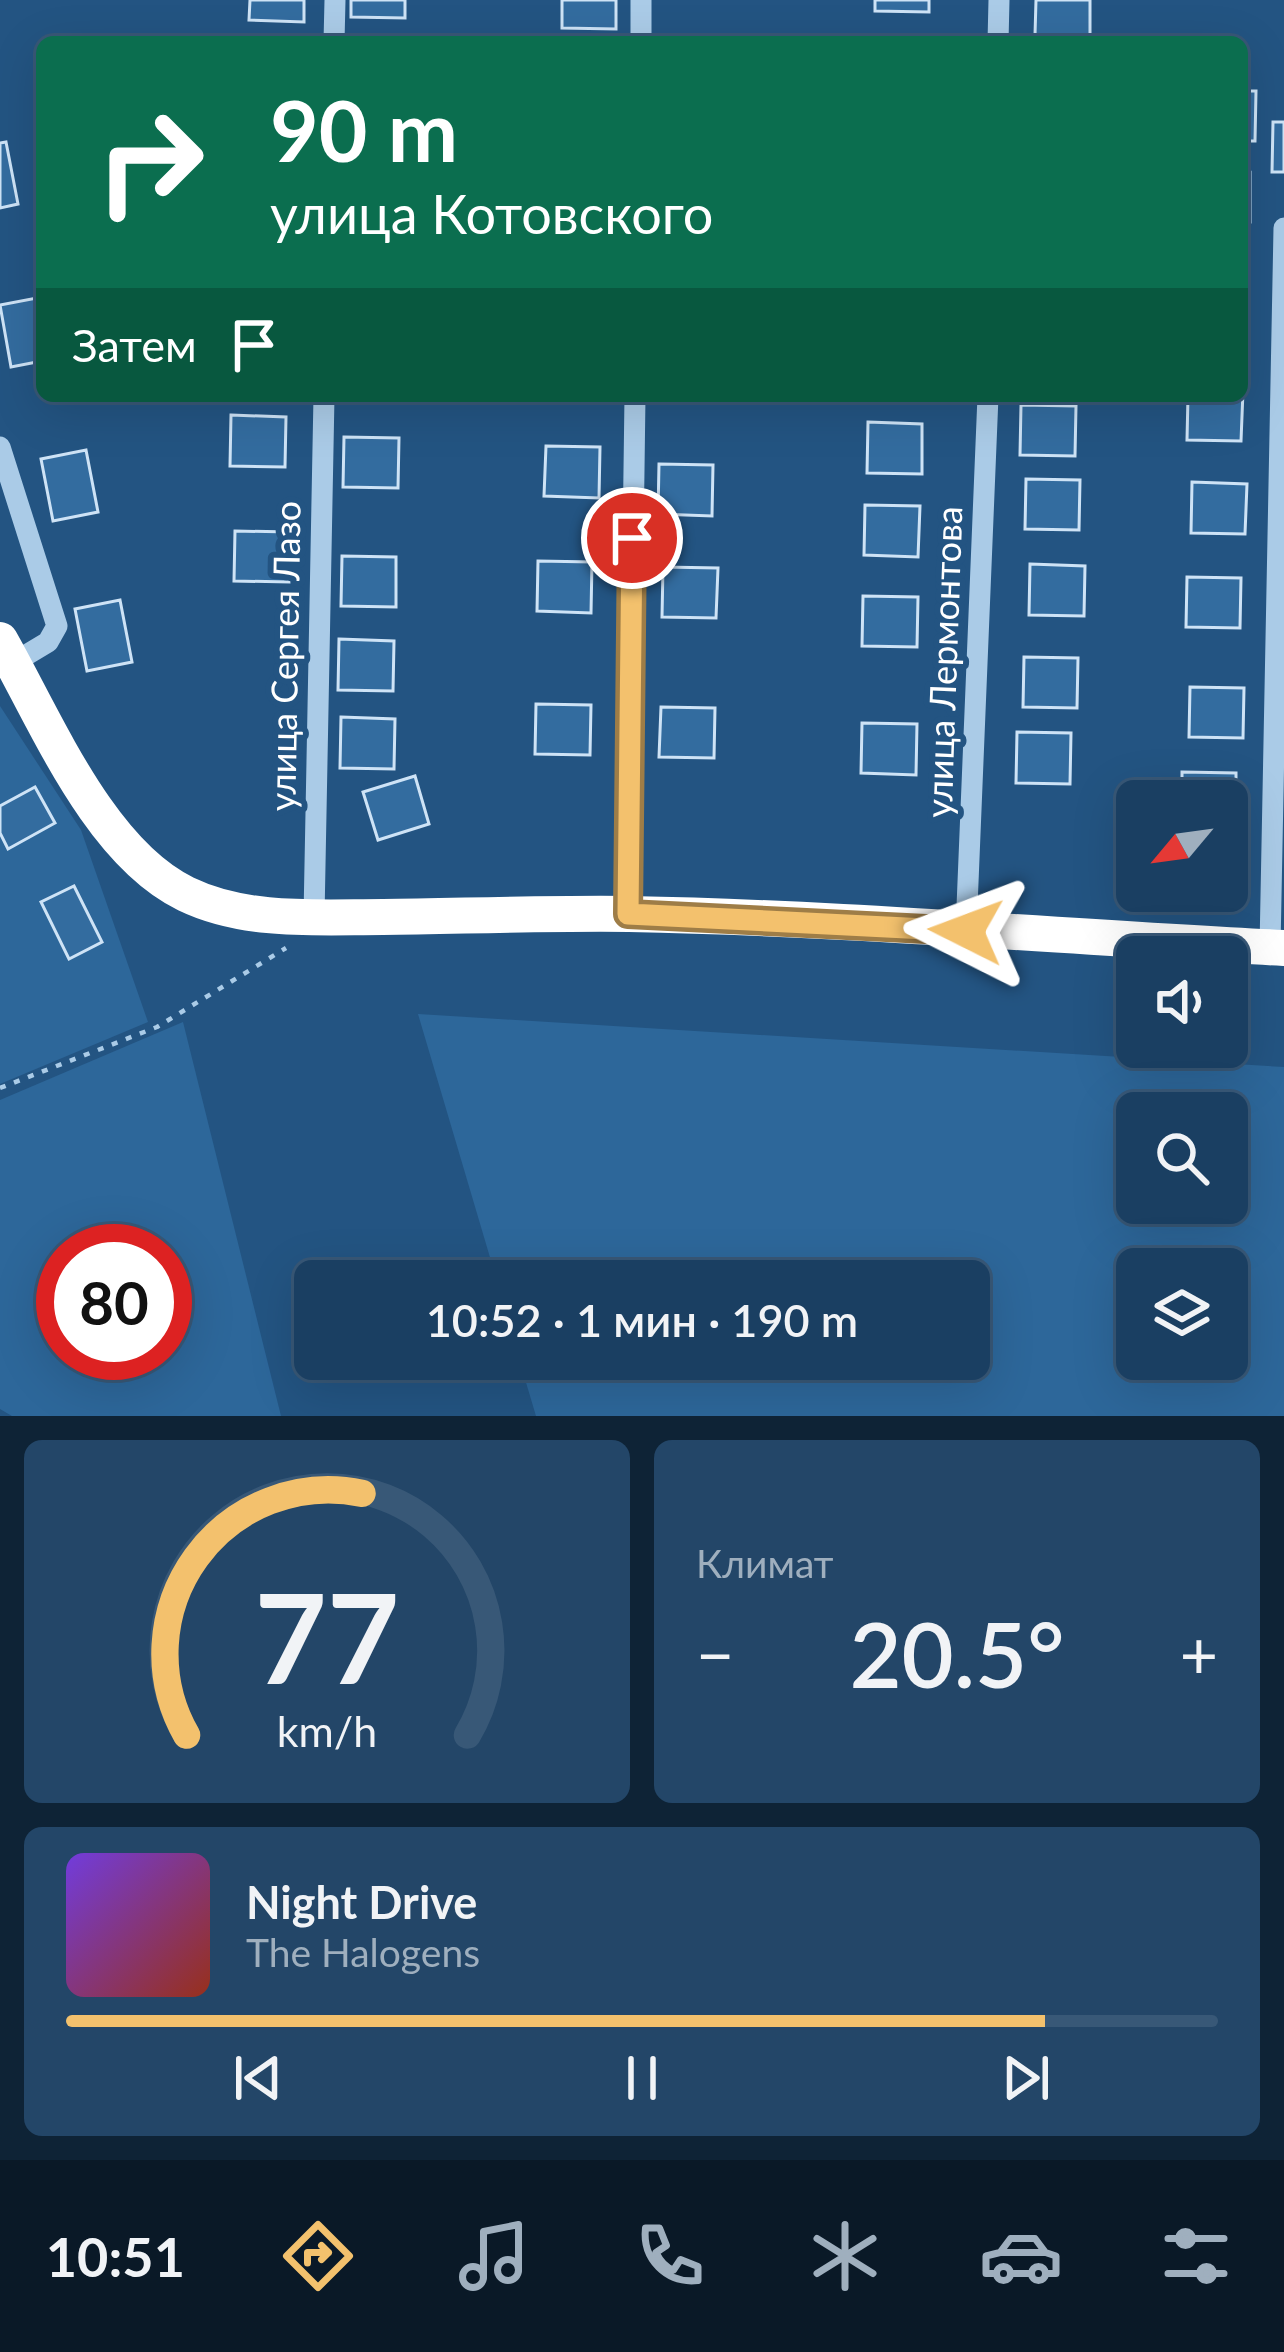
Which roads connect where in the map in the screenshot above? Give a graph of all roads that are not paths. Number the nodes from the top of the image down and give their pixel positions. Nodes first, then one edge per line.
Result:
1 (335, 0) edge
2 (641, 0) edge
3 (999, 0) edge
4 (334, 36) edge
5 (641, 36) edge
6 (998, 36) edge
7 (1284, 228) edge
8 (324, 402) edge
9 (635, 402) edge
10 (988, 402) edge
11 (0, 447) edge
12 (1282, 521) edge
13 (12, 661) edge
14 (628, 914) junction
15 (314, 917) junction
16 (966, 931) junction
17 (1277, 948) edge

1 - 4 street
2 - 5 street
3 - 6 street
7 - 12 street
8 - 15 street, улица Сергея Лазо
9 - 14 street
10 - 16 street, улица Лермонтова
11 - 13 street
12 - 17 street
13 - 15 highway
14 - 15 highway
14 - 16 highway
16 - 17 highway

